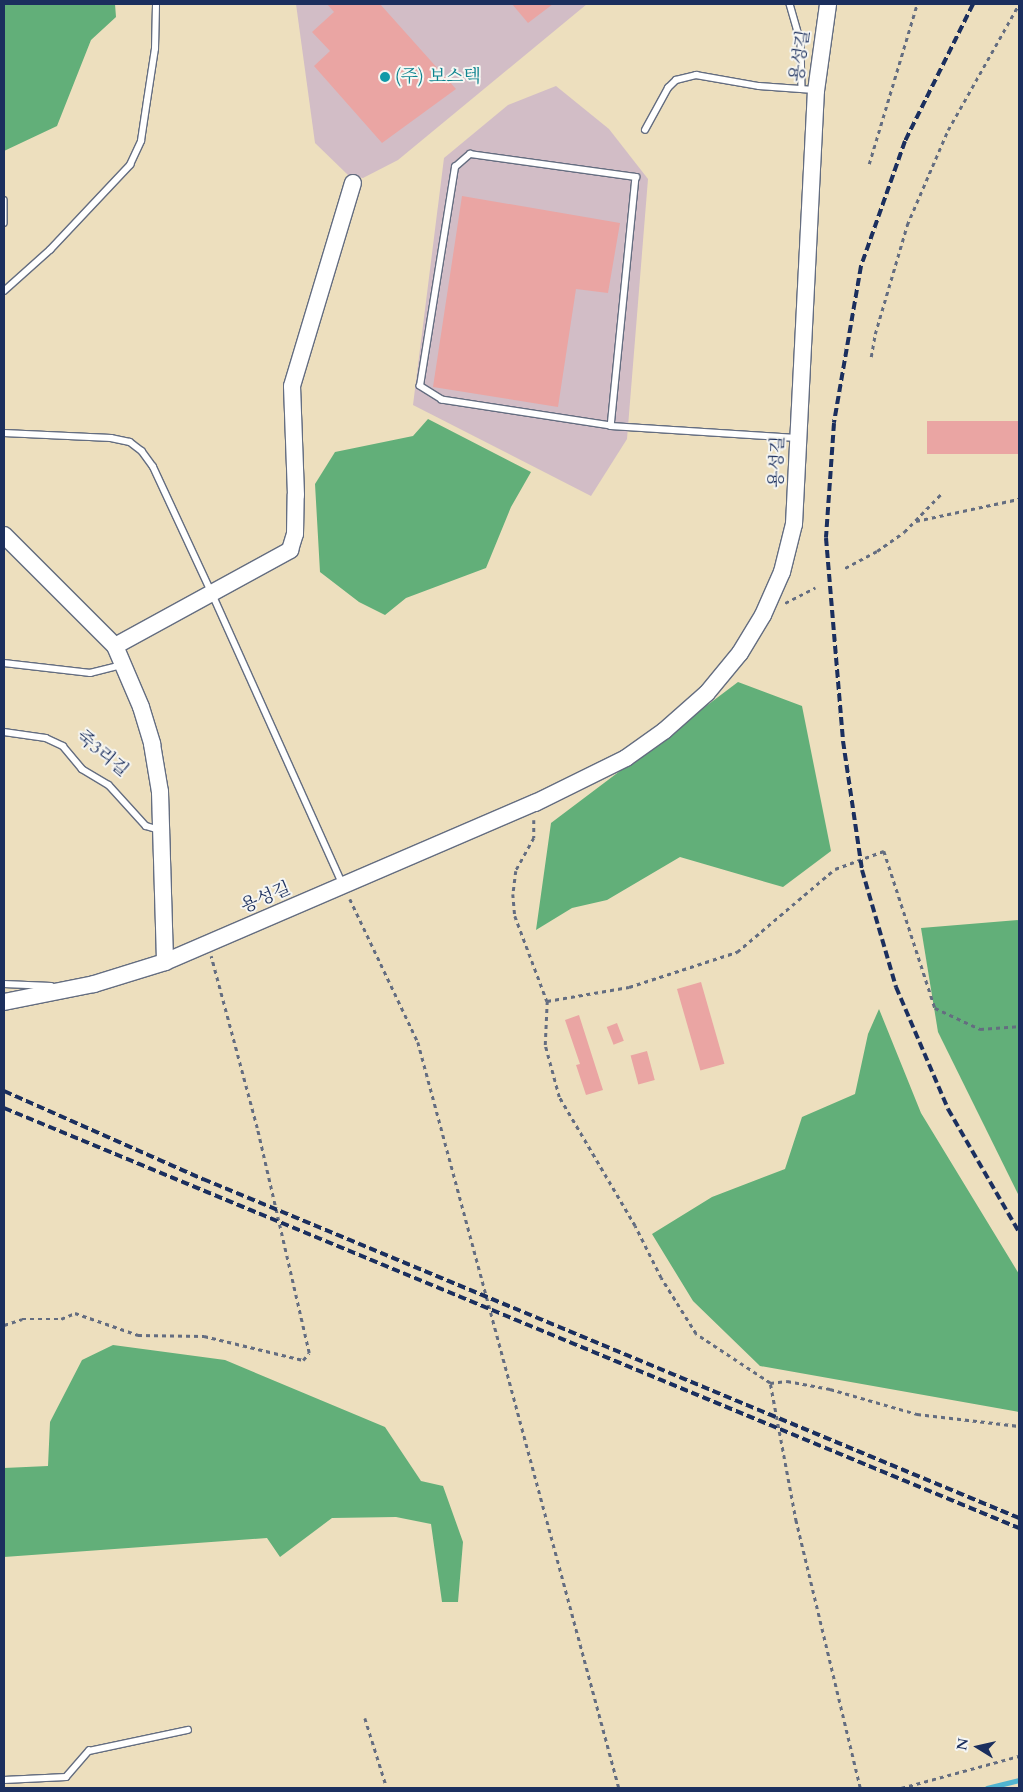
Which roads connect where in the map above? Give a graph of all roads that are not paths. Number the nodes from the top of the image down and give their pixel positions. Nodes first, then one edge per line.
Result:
1 (156, 4) edge
2 (790, 4) edge
3 (828, 4) edge
4 (809, 89) junction
5 (645, 130) dead end
6 (353, 183) dead end
7 (4, 200) edge
8 (4, 223) edge
9 (4, 291) edge
10 (612, 426) junction
11 (4, 433) edge
12 (799, 438) junction
13 (4, 535) edge
14 (212, 593) junction
15 (115, 646) junction
16 (4, 663) edge
17 (124, 665) junction
18 (4, 732) edge
19 (162, 830) junction
20 (344, 886) junction
21 (165, 962) junction
22 (4, 984) edge
23 (70, 987) junction
24 (4, 1002) edge
25 (188, 1730) dead end
26 (4, 1780) edge

1 - 9 lane
2 - 4 lane
3 - 4 street, 용성길
4 - 5 lane
4 - 12 street, 용성길
6 - 14 street
7 - 8 lane
10 - 10 lane
10 - 12 lane
11 - 14 lane
12 - 20 street, 용성길
13 - 15 street, 죽3리길
14 - 15 street
14 - 20 lane
15 - 17 street, 죽3리길
16 - 17 lane
17 - 19 street, 죽3리길
18 - 19 lane, 죽3리길
19 - 21 street, 죽3리길
20 - 21 street, 용성길
21 - 23 street, 용성길
22 - 23 lane
23 - 24 street, 용성길
25 - 26 lane

